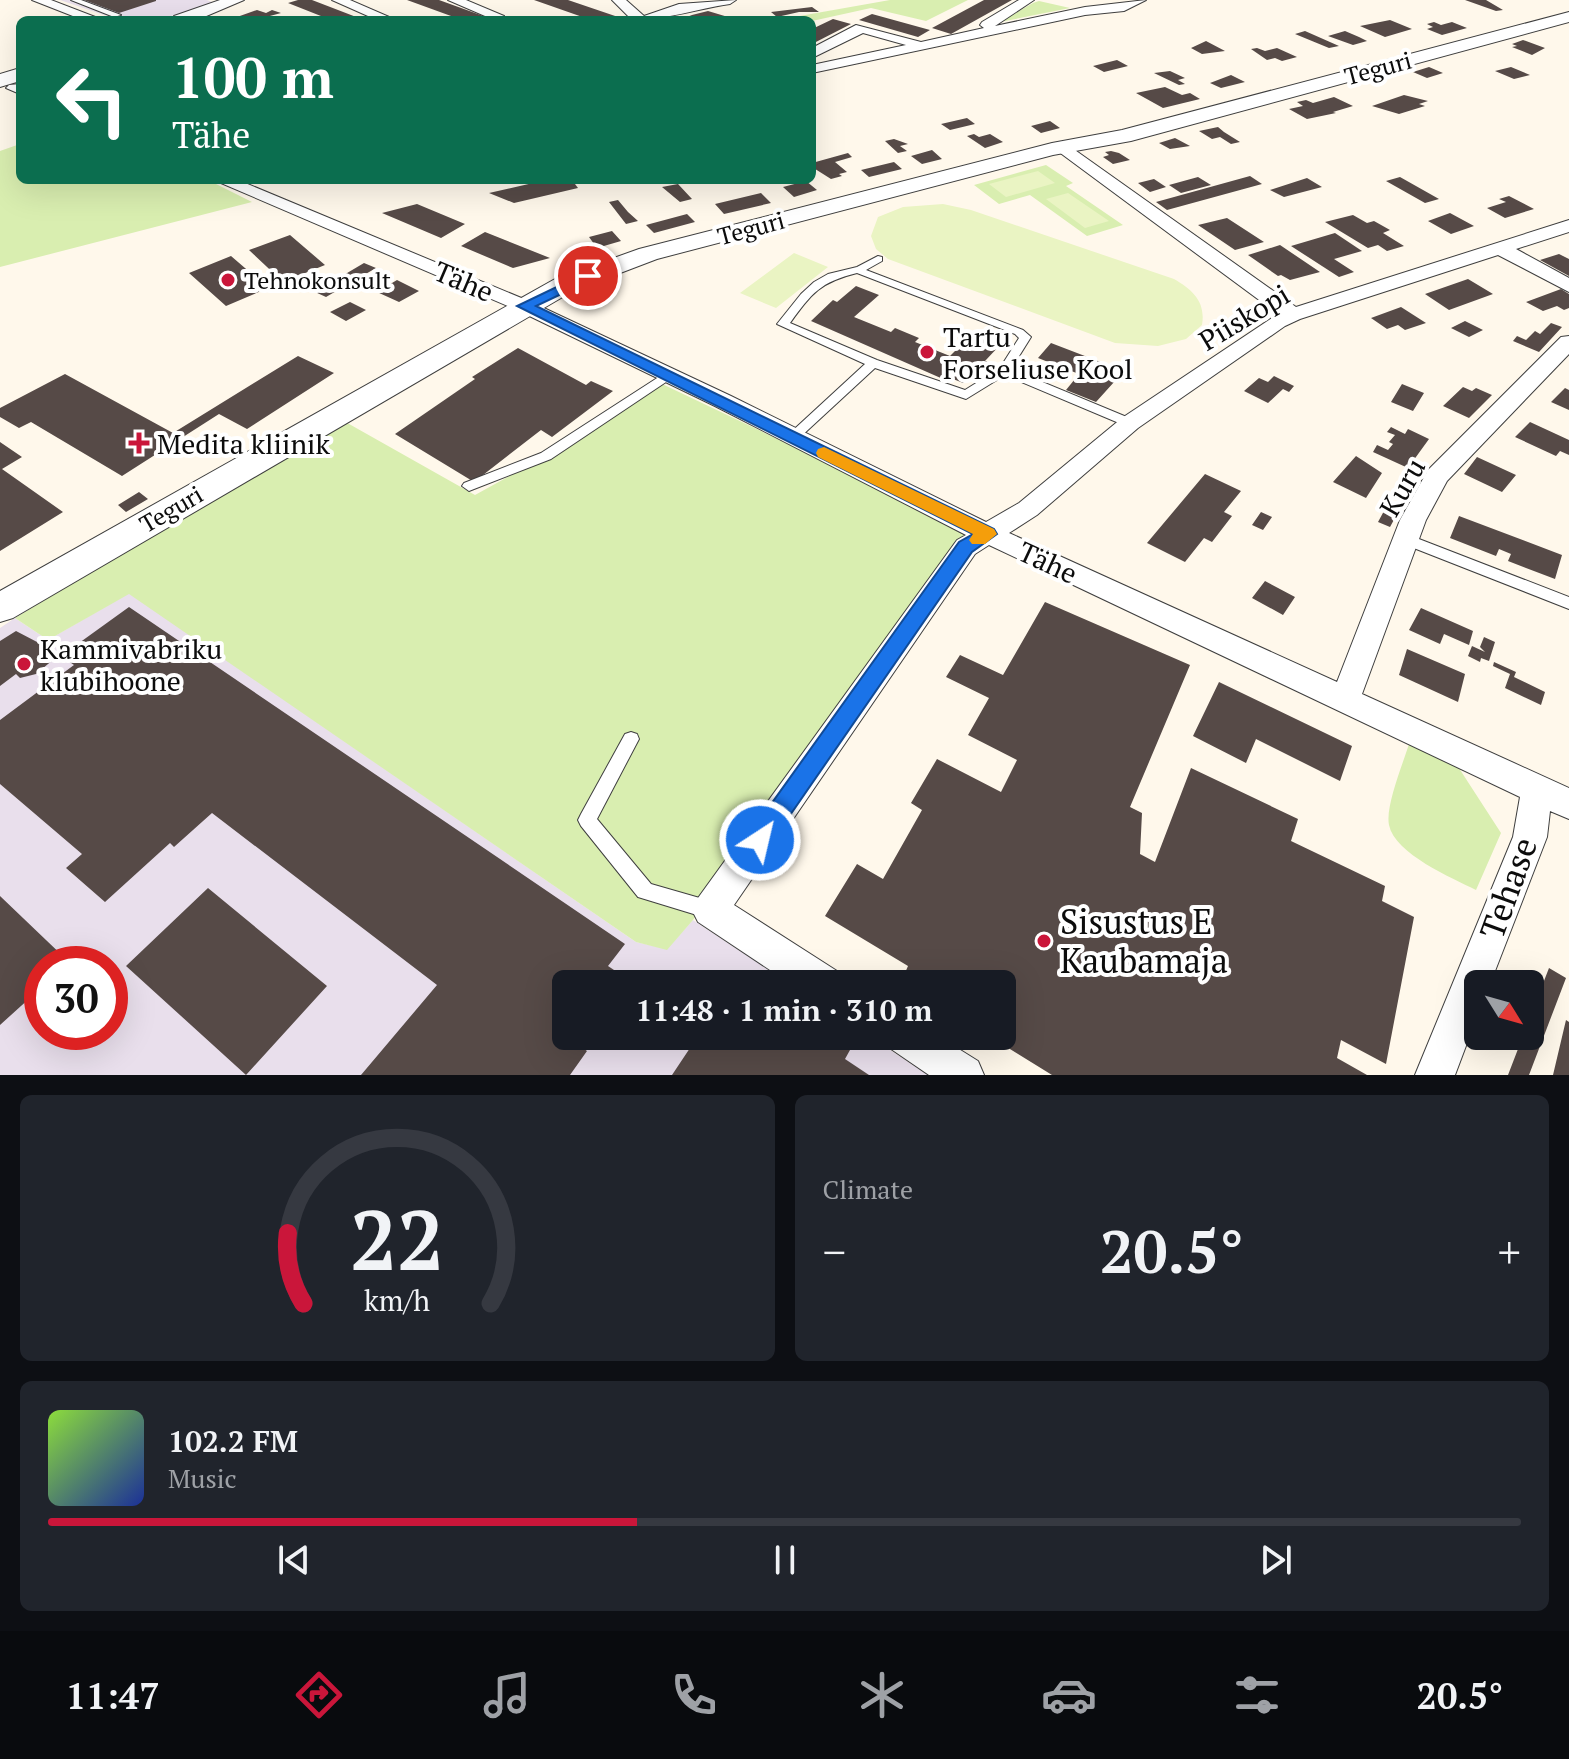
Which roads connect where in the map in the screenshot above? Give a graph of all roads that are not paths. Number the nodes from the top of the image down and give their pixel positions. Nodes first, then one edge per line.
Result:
1 (38, 0) edge
2 (74, 0) edge
3 (338, 0) edge
4 (454, 0) edge
5 (618, 0) edge
6 (730, 0) edge
7 (1028, 0) edge
8 (1140, 0) edge
9 (222, 2) edge
10 (1060, 4) dead end
11 (1085, 11) junction
12 (87, 16) edge
13 (113, 16) edge
14 (189, 16) edge
15 (379, 16) edge
16 (497, 16) dead end
17 (636, 16) edge
18 (658, 16) edge
19 (1569, 17) edge
20 (969, 35) junction
21 (922, 45) junction
22 (816, 52) edge
23 (816, 68) edge
24 (1065, 148) junction
25 (233, 184) edge
26 (1569, 226) edge
27 (1499, 248) junction
28 (878, 259) dead end
29 (861, 272) junction
30 (1569, 286) edge
31 (524, 306) junction
32 (1293, 315) junction
33 (1569, 342) edge
34 (873, 363) junction
35 (1004, 370) junction
36 (668, 375) junction
37 (1130, 423) junction
38 (793, 437) junction
39 (469, 486) dead end
40 (988, 534) junction
41 (1406, 539) junction
42 (1569, 603) edge
43 (0, 608) edge
44 (1345, 699) junction
45 (631, 739) dead end
46 (1537, 789) junction
47 (1569, 804) edge
48 (710, 910) junction
49 (802, 970) edge
50 (926, 1050) edge
51 (964, 1075) edge
52 (1435, 1075) edge

1 - 12 street
2 - 13 lane
3 - 15 street
4 - 16 street
5 - 17 street
6 - 18 street
7 - 20 street
8 - 11 street
9 - 14 street
10 - 11 street
11 - 20 street
19 - 24 street, Teguri
20 - 21 street
21 - 22 street
21 - 23 street
24 - 31 street, Teguri
24 - 32 street
25 - 31 street, Tähe
26 - 27 street, Piiskopi
27 - 30 street
27 - 32 street, Piiskopi
28 - 29 lane
29 - 34 lane
29 - 35 lane
31 - 36 street, Tähe
31 - 43 street, Teguri
32 - 37 street, Piiskopi
33 - 41 street, Kuru
34 - 35 lane
34 - 38 lane
35 - 37 lane
36 - 38 street, Tähe
36 - 39 lane
37 - 40 street, Piiskopi
38 - 40 street, Tähe
40 - 44 street, Tähe
40 - 48 street, Piiskopi
41 - 42 lane
41 - 44 street, Kuru
44 - 46 street, Tähe
45 - 48 lane
46 - 47 street, Tähe
46 - 52 street, Tehase
48 - 49 street
50 - 51 street

